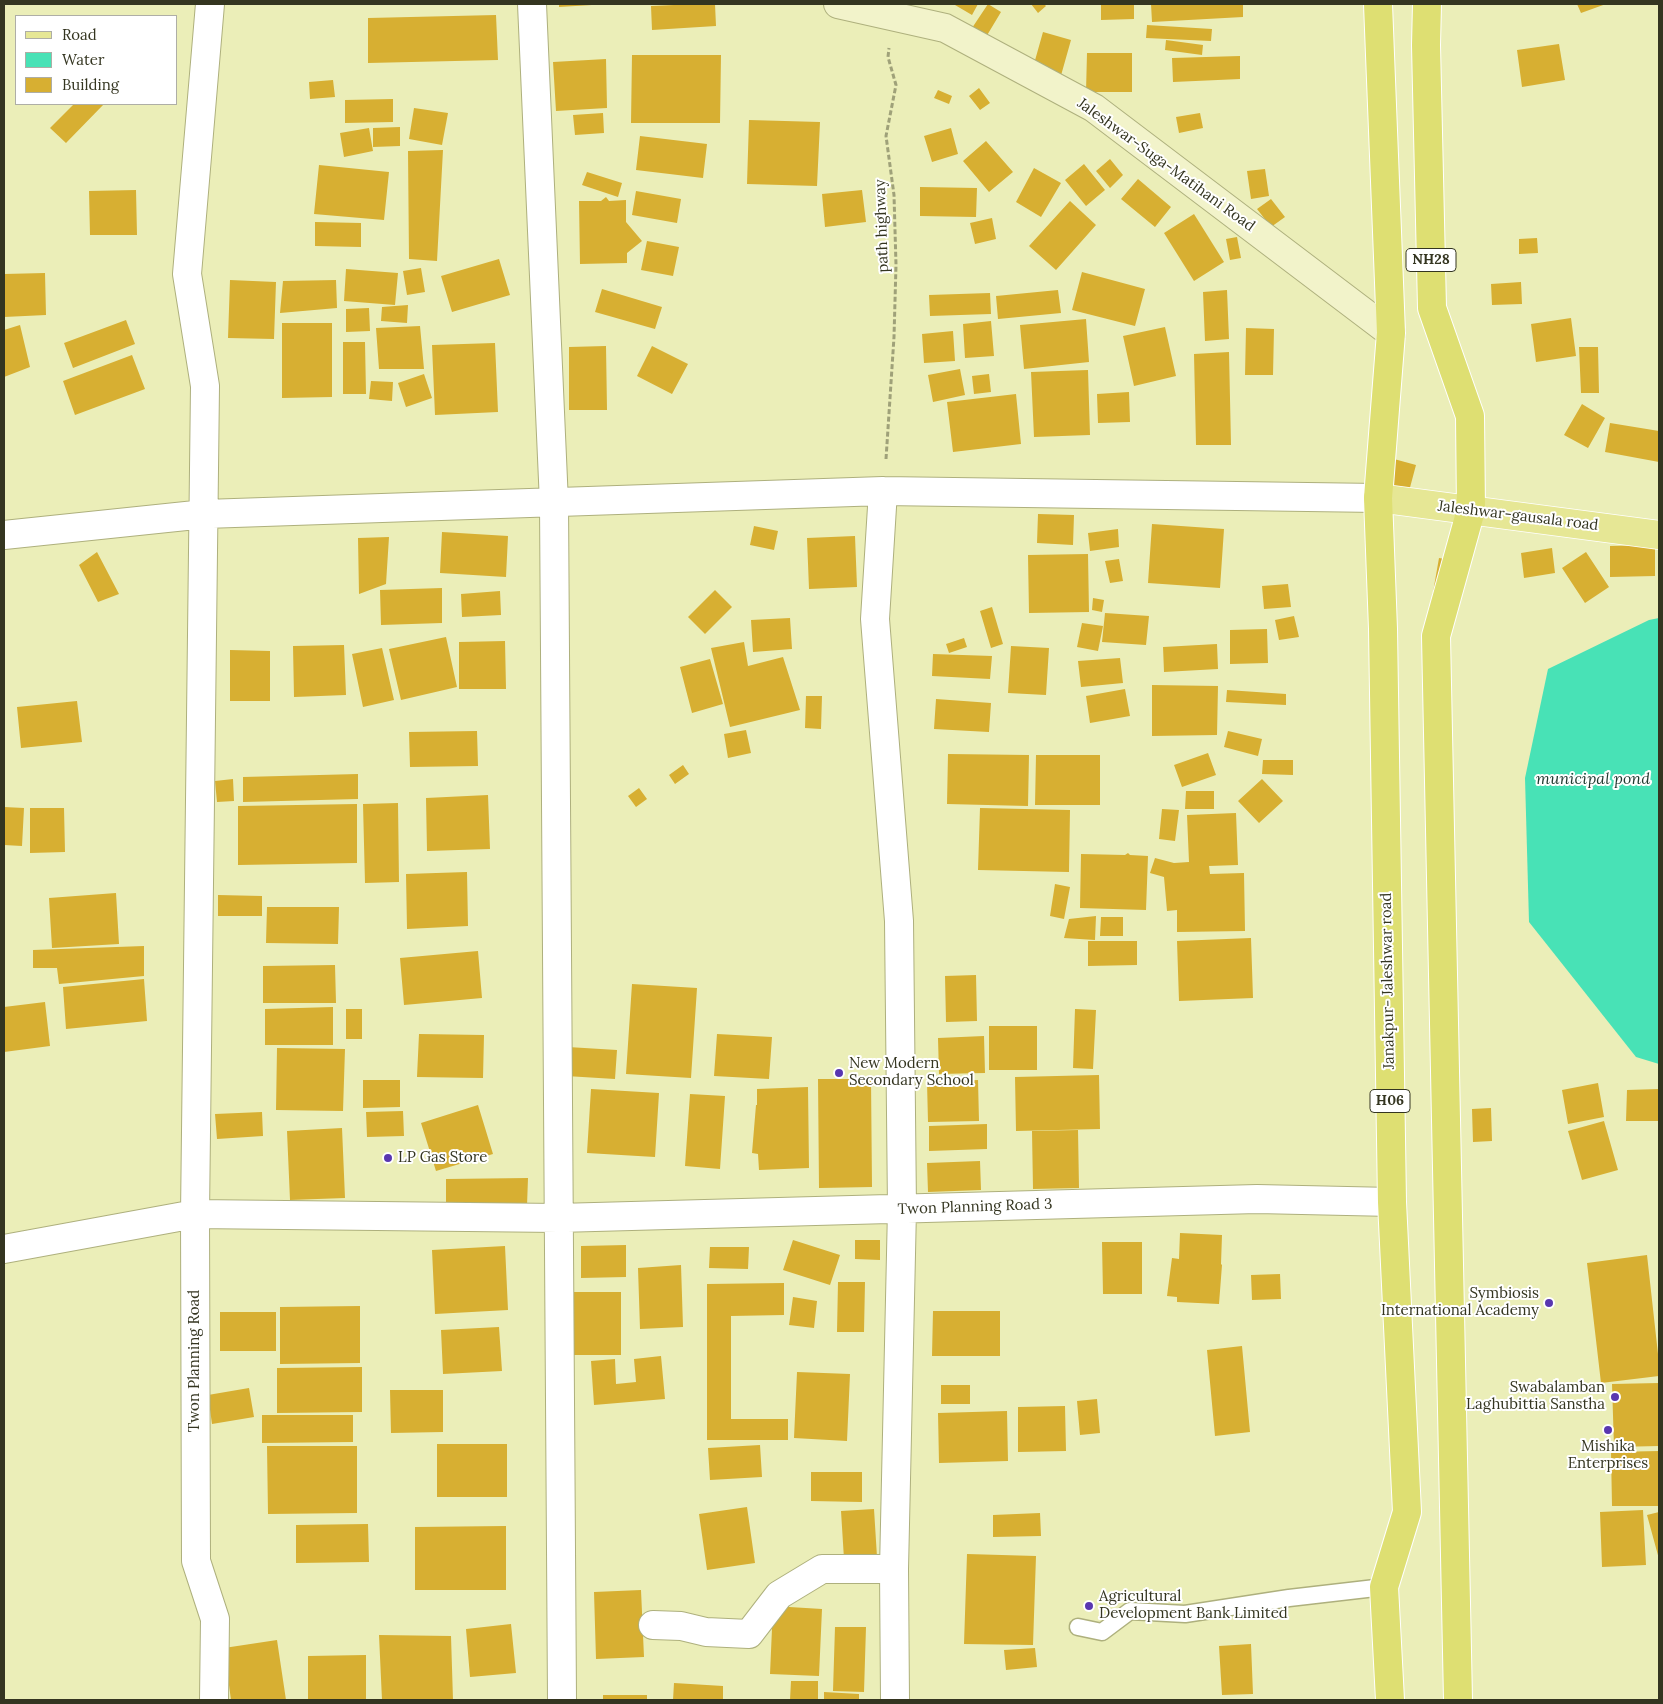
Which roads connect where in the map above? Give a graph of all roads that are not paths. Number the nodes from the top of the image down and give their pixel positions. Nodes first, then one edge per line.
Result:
1 (210, 4) edge
2 (532, 4) edge
3 (838, 4) edge
4 (1378, 4) edge
5 (1427, 4) edge
6 (1391, 333) junction
7 (883, 491) junction
8 (1378, 498) junction
9 (554, 503) junction
10 (1471, 510) junction
11 (205, 514) junction
12 (4, 535) edge
13 (1659, 535) edge
14 (1392, 1202) junction
15 (902, 1209) junction
16 (195, 1214) junction
17 (558, 1218) junction
18 (4, 1248) edge
19 (894, 1569) junction
20 (1384, 1587) junction
21 (653, 1625) dead end
22 (1078, 1627) dead end
23 (214, 1700) edge
24 (562, 1700) edge
25 (896, 1700) edge
26 (1390, 1700) edge
27 (1458, 1700) edge

1 - 11 street, Twon Planning Road
2 - 9 street
3 - 6 main road, Jaleshwar-Suga-Matihani Road
4 - 6 highway, NH28
5 - 10 highway, NH28
6 - 8 highway, NH28
7 - 8 street
7 - 9 street
7 - 15 street
8 - 10 main road, Jaleshwar-gausala road
8 - 14 highway, Janakpur- Jaleshwar road / H06
9 - 11 street
9 - 17 street
10 - 13 main road, Jaleshwar-gausala road
10 - 27 highway
11 - 12 street
11 - 16 street, Twon Planning Road
14 - 15 street, Twon Planning Road 3
14 - 20 highway, Janakpur- Jaleshwar road / H06
15 - 17 street, Twon Planning Road 3
15 - 19 street
16 - 17 street, Twon Planning Road 3
16 - 18 street
16 - 23 street, Twon Planning Road
17 - 24 street
19 - 21 street
19 - 25 street
20 - 22 lane
20 - 26 highway, Janakpur- Jaleshwar road / H06

